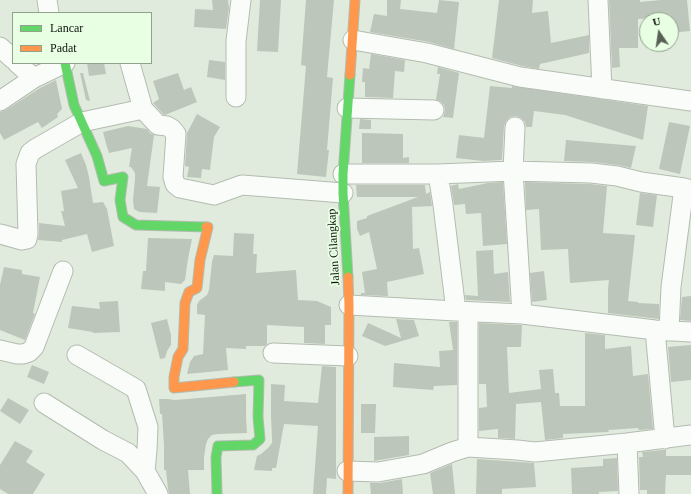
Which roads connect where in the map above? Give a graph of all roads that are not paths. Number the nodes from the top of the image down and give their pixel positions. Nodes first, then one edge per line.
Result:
1 (47, 0) edge
2 (241, 0) edge
3 (354, 0) edge
4 (598, 0) edge
5 (49, 12) edge
6 (353, 40) junction
7 (0, 47) edge
8 (12, 58) edge
9 (19, 64) edge
10 (62, 64) edge
11 (130, 64) edge
12 (34, 78) junction
13 (602, 89) junction
14 (236, 97) dead end
15 (0, 101) edge
16 (691, 101) edge
17 (347, 108) junction
18 (142, 109) junction
19 (434, 110) dead end
20 (82, 122) junction
21 (515, 127) dead end
22 (512, 171) junction
23 (342, 174) junction
24 (438, 174) junction
25 (688, 189) edge
26 (343, 193) junction
27 (0, 234) edge
28 (63, 271) dead end
29 (349, 305) junction
30 (462, 312) junction
31 (522, 314) junction
32 (662, 330) junction
33 (691, 332) edge
34 (0, 350) edge
35 (273, 353) dead end
36 (77, 355) dead end
37 (348, 356) junction
38 (44, 404) dead end
39 (691, 435) edge
40 (665, 439) junction
41 (627, 443) junction
42 (468, 447) junction
43 (145, 471) junction
44 (347, 471) junction
45 (158, 494) edge
46 (217, 494) edge
47 (348, 494) edge
48 (629, 494) edge

1 - 5 street
2 - 14 street
3 - 6 street, Jalan Cilangkap
4 - 13 street
6 - 13 street
6 - 17 street, Jalan Cilangkap
7 - 8 street
9 - 12 street
10 - 12 street
10 - 20 street
11 - 18 street
12 - 15 street
13 - 16 street
17 - 19 street
17 - 23 street, Jalan Cilangkap
18 - 20 street
18 - 26 street
20 - 27 street
20 - 46 street
21 - 22 street
22 - 24 street
22 - 25 street
22 - 31 street
23 - 24 street
23 - 26 street, Jalan Cilangkap
24 - 30 street
25 - 32 street
26 - 29 street, Jalan Cilangkap
28 - 34 street
29 - 30 street
29 - 37 street, Jalan Cilangkap
30 - 31 street
30 - 42 street
31 - 32 street
32 - 33 street
32 - 40 street
35 - 37 street
36 - 43 street
37 - 44 street, Jalan Cilangkap
38 - 43 street
39 - 40 street
40 - 41 street
41 - 42 street
41 - 48 street
42 - 44 street
43 - 45 street
44 - 47 street, Jalan Cilangkap

